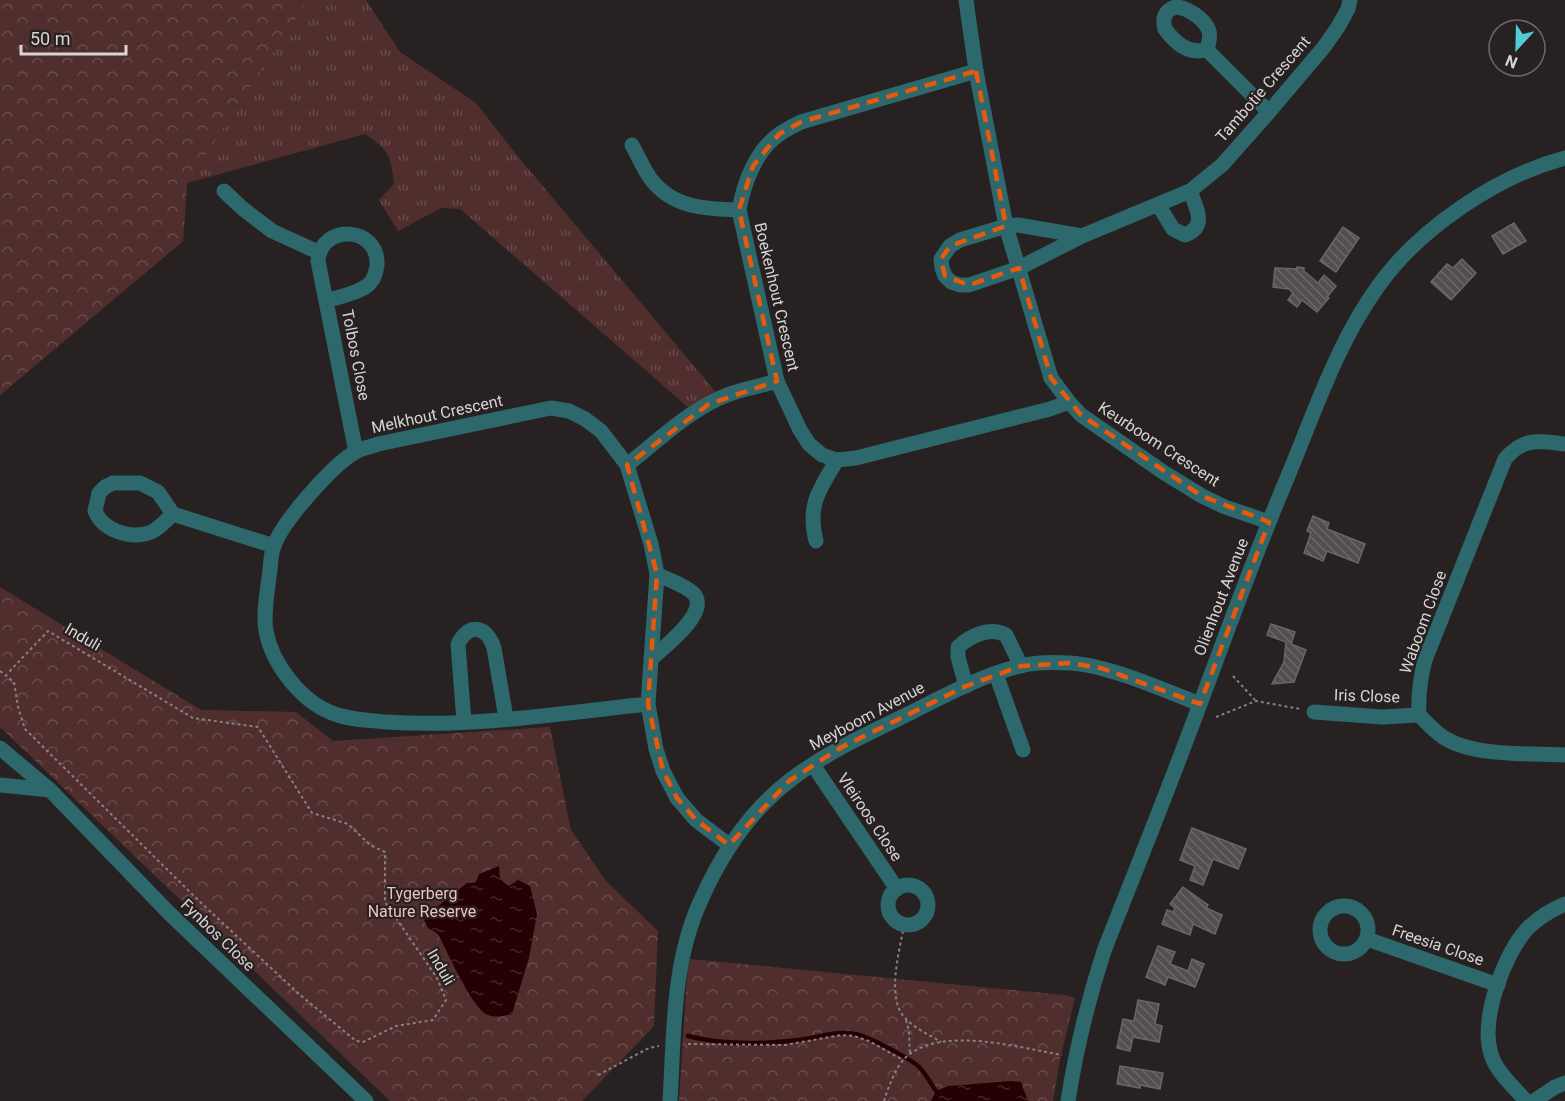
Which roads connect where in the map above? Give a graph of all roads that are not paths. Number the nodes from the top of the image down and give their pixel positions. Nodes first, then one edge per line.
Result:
1 (966, 0) edge
2 (1350, 0) edge
3 (1207, 50) dead end
4 (976, 71) junction
5 (1269, 112) junction
6 (632, 146) dead end
7 (1565, 158) edge
8 (1565, 169) edge
9 (1517, 177) junction
10 (224, 191) dead end
11 (1190, 191) junction
12 (1159, 206) junction
13 (739, 210) junction
14 (1006, 226) junction
15 (1082, 236) junction
16 (318, 252) junction
17 (1019, 268) junction
18 (327, 301) junction
19 (777, 381) junction
20 (1069, 402) junction
21 (1565, 444) edge
22 (356, 452) junction
23 (837, 460) junction
24 (627, 465) junction
25 (173, 514) junction
26 (1269, 522) junction
27 (816, 541) dead end
28 (274, 546) junction
29 (657, 574) junction
30 (651, 659) junction
31 (1021, 666) junction
32 (996, 674) junction
33 (966, 686) junction
34 (648, 704) junction
35 (1200, 704) junction
36 (1314, 712) road end
37 (1419, 715) junction
38 (506, 718) junction
39 (464, 722) junction
40 (0, 748) edge
41 (1023, 750) dead end
42 (1565, 755) edge
43 (813, 765) junction
44 (0, 785) edge
45 (50, 790) junction
46 (729, 845) junction
47 (897, 889) junction
48 (1565, 904) edge
49 (1367, 939) dead end
50 (1497, 985) junction
51 (1565, 1083) edge
52 (366, 1101) edge
53 (670, 1101) edge
54 (1068, 1101) edge
55 (1526, 1101) edge
56 (1534, 1101) edge

1 - 4 street, Keurboom Crescent
2 - 5 street, Tambotie Crescent
3 - 5 street
4 - 13 street, Boekenhout Crescent
4 - 14 street, Keurboom Crescent
5 - 11 street, Tambotie Crescent
6 - 13 street
7 - 9 street, Olienhout Avenue
8 - 9 street, Olienhout Avenue
9 - 26 street, Olienhout Avenue
10 - 16 street
11 - 12 street, Tambotie Crescent
11 - 12 street
12 - 15 street, Tambotie Crescent
13 - 19 street, Boekenhout Crescent
14 - 15 street
14 - 17 street, Keurboom Crescent
14 - 17 street
15 - 17 street, Tambotie Crescent
16 - 18 street, Tolbos Close
16 - 18 street, Tolbos Close
17 - 20 street, Keurboom Crescent
18 - 22 street, Tolbos Close
19 - 23 street, Boekenhout Crescent
19 - 24 street
20 - 23 street
20 - 26 street, Keurboom Crescent
21 - 37 street, Waboom Close
22 - 24 street, Melkhout Crescent
22 - 28 street, Melkhout Crescent
23 - 27 street
24 - 29 street, Melkhout Crescent
25 - 25 street
25 - 28 street
26 - 35 street, Olienhout Avenue
28 - 39 street, Melkhout Crescent
29 - 30 street, Melkhout Crescent
29 - 30 street
30 - 34 street, Melkhout Crescent
31 - 32 street, Meyboom Avenue
31 - 33 street
31 - 35 street, Meyboom Avenue
32 - 33 street, Meyboom Avenue
32 - 41 street
33 - 43 street, Meyboom Avenue
34 - 38 street, Melkhout Crescent
34 - 46 street, Melkhout Crescent
35 - 54 street, Olienhout Avenue
36 - 37 street, Iris Close
37 - 42 street
38 - 39 street, Melkhout Crescent
38 - 39 street
40 - 45 street, Fynbos Close
43 - 46 street, Meyboom Avenue
43 - 47 street, Vleiroos Close
44 - 45 street
45 - 52 street, Fynbos Close
46 - 53 street, Meyboom Avenue
47 - 47 street, Vleiroos Close
48 - 50 street
49 - 50 street, Freesia Close
50 - 55 street
51 - 56 street

